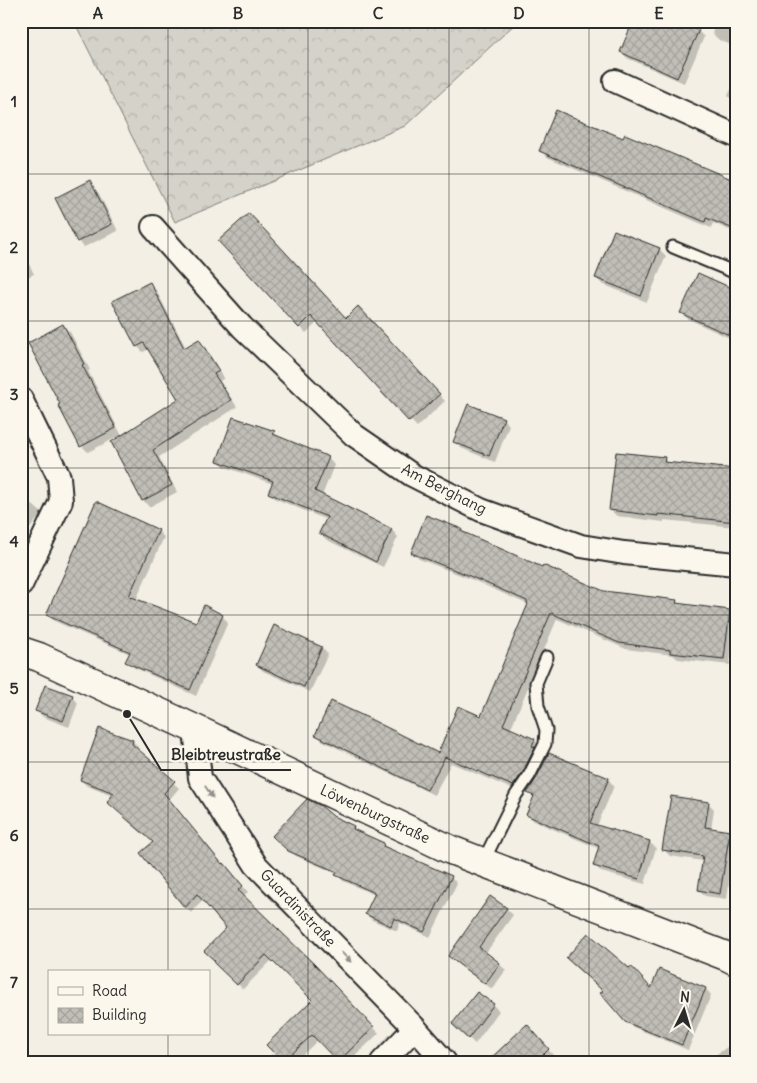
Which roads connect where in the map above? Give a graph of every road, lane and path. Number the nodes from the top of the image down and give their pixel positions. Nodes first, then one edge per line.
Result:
1 (615, 80) dead end
2 (736, 136) edge
3 (154, 227) dead end
4 (673, 247) dead end
5 (736, 273) edge
6 (21, 399) edge
7 (736, 564) edge
8 (21, 585) edge
9 (21, 651) edge
10 (546, 657) dead end
11 (195, 729) junction
12 (483, 862) junction
13 (736, 961) edge
14 (415, 1028) junction
15 (382, 1062) edge
16 (445, 1062) edge

1 - 2 street
3 - 7 street, Am Berghang
4 - 5 lane
6 - 8 street
9 - 11 street, Löwenburgstraße
10 - 12 lane
11 - 12 street, Löwenburgstraße
11 -> 14 street, Guardinistraße
12 - 13 street, Löwenburgstraße
14 - 15 street
14 - 16 street, Guardinistraße

